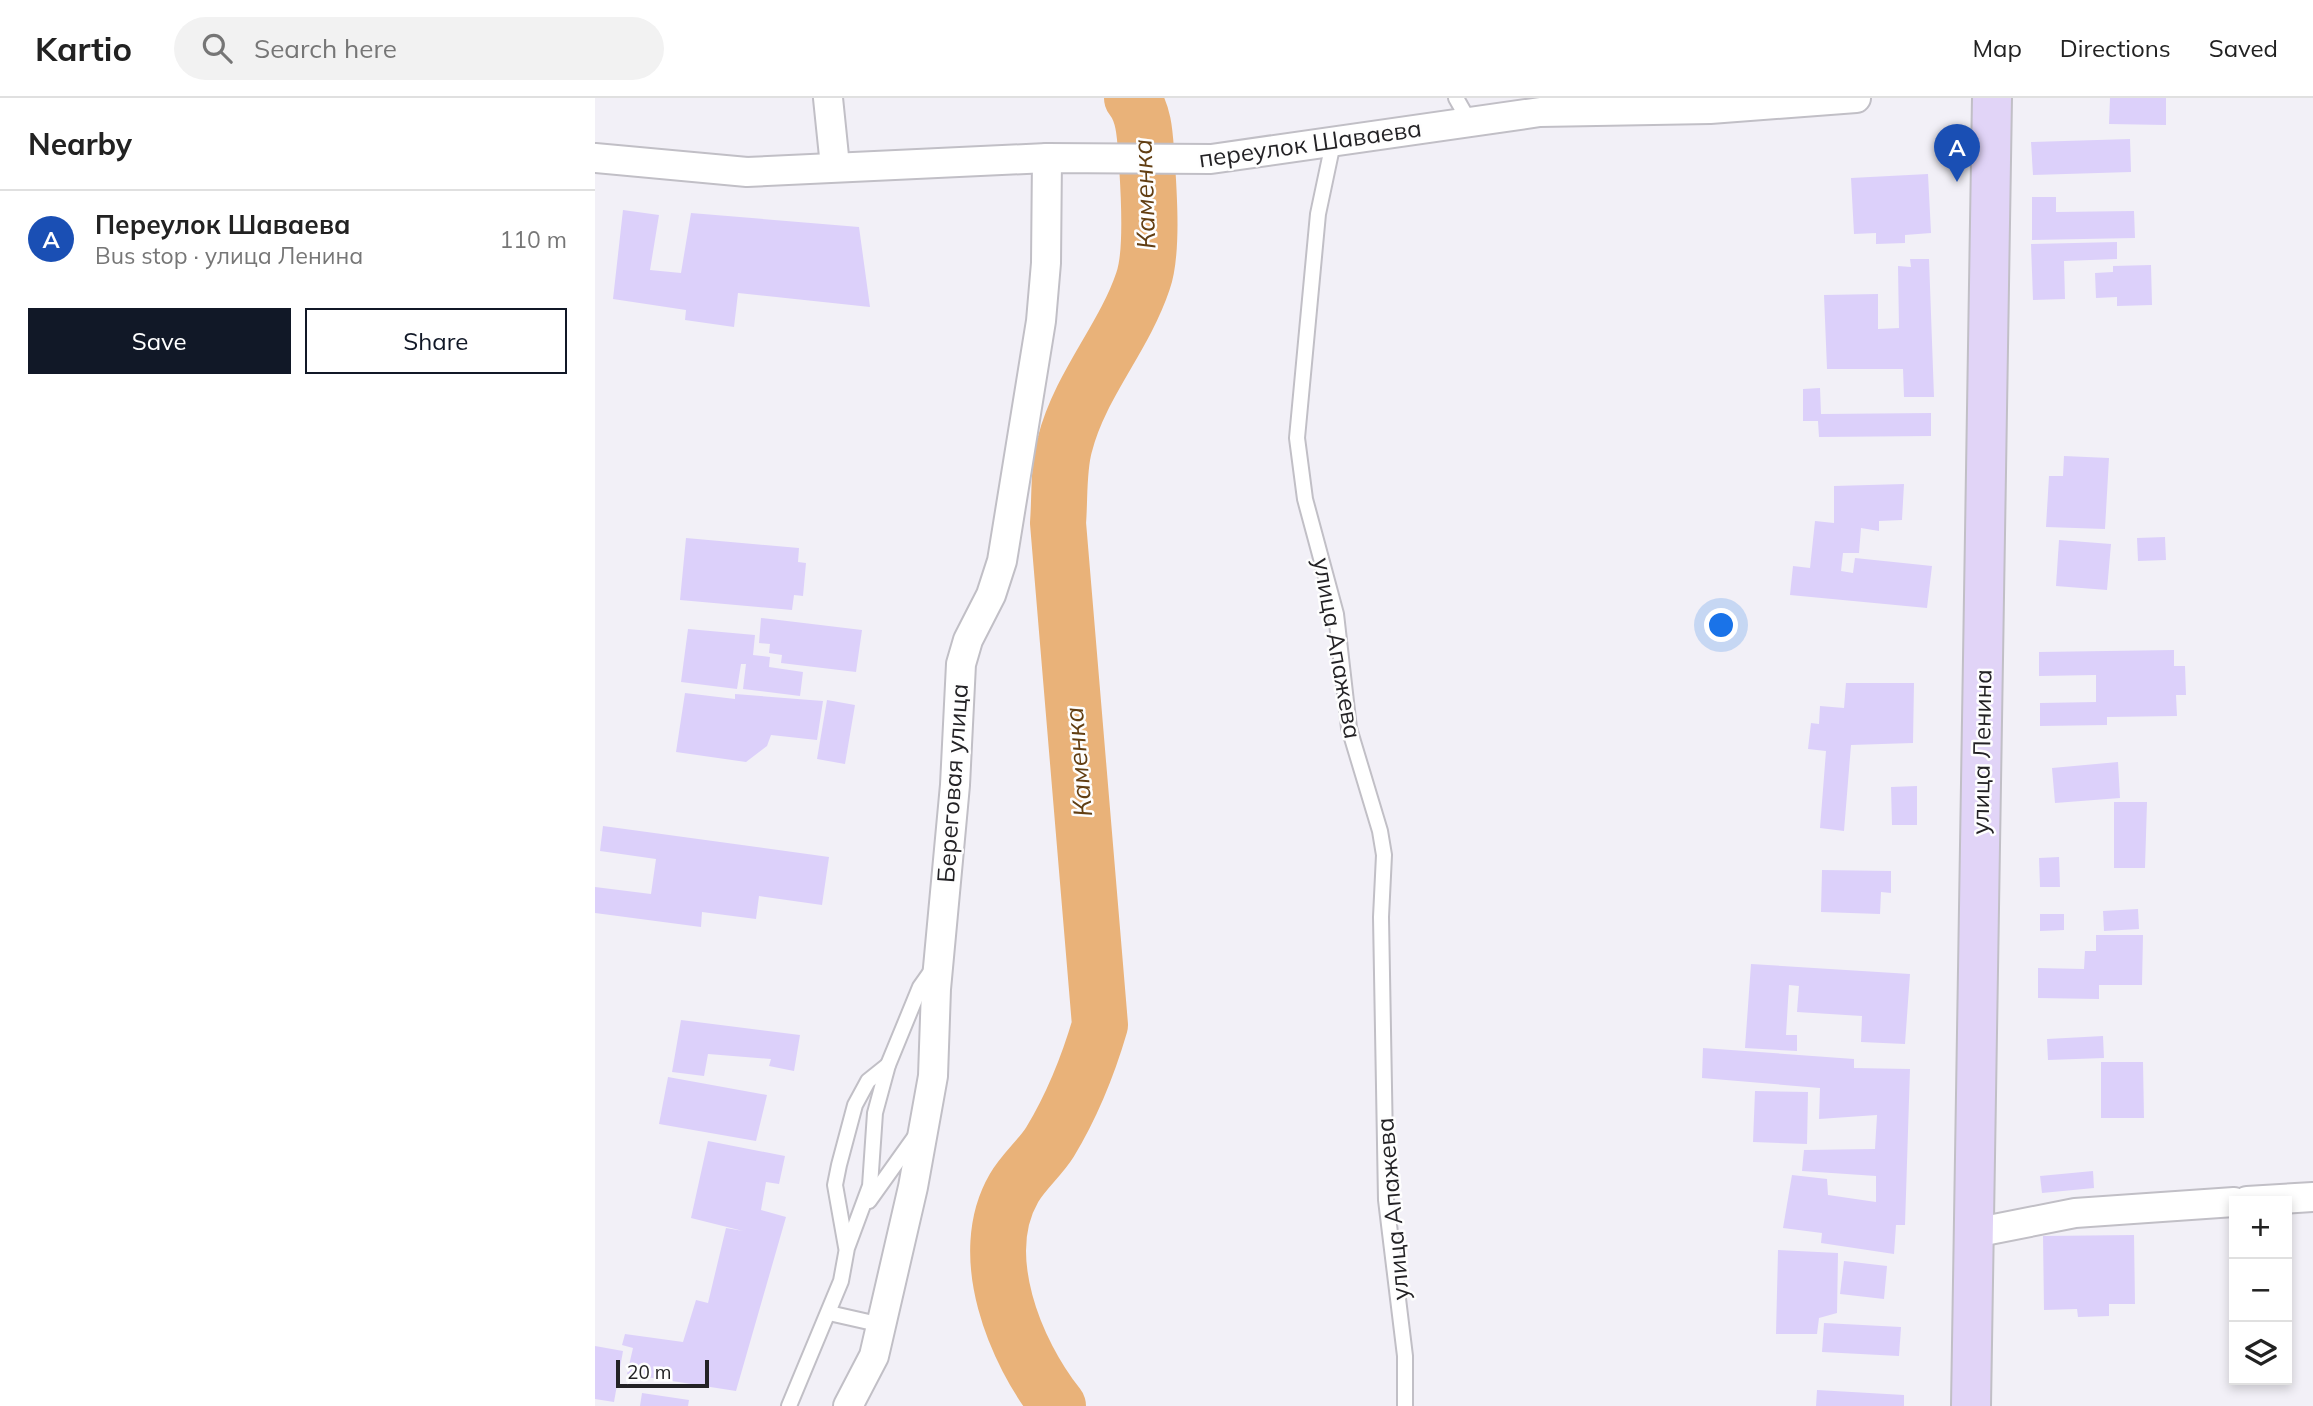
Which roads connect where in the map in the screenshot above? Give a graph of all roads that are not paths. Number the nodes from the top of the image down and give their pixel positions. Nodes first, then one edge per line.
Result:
1 (828, 98) edge
2 (1856, 98) edge
3 (1992, 98) edge
4 (1462, 109) edge
5 (1333, 143) junction
6 (595, 158) edge
7 (1047, 158) junction
8 (835, 166) junction
9 (939, 960) junction
10 (888, 1065) junction
11 (925, 1119) junction
12 (2313, 1197) edge
13 (2292, 1198) edge
14 (2229, 1202) edge
15 (864, 1207) junction
16 (1974, 1233) junction
17 (846, 1248) junction
18 (829, 1313) junction
19 (882, 1325) junction
20 (789, 1406) edge
21 (848, 1406) edge
22 (1405, 1406) edge
23 (1971, 1406) edge

1 - 8 street
2 - 4 street, переулок Шаваева
3 - 16 street, улица Ленина
4 - 5 street, переулок Шаваева
5 - 7 street, переулок Шаваева
5 - 22 lane, улица Апажева
6 - 8 street, переулок Шаваева
7 - 8 street, переулок Шаваева
7 - 9 street, Береговая улица
9 - 10 lane
9 - 11 street, Береговая улица
10 - 15 lane
10 - 17 lane
11 - 15 lane
11 - 19 street, Береговая улица
12 - 13 street
14 - 16 street
15 - 17 lane
16 - 23 street, улица Ленина
17 - 18 lane
18 - 19 lane
18 - 20 lane
19 - 21 street, Береговая улица

